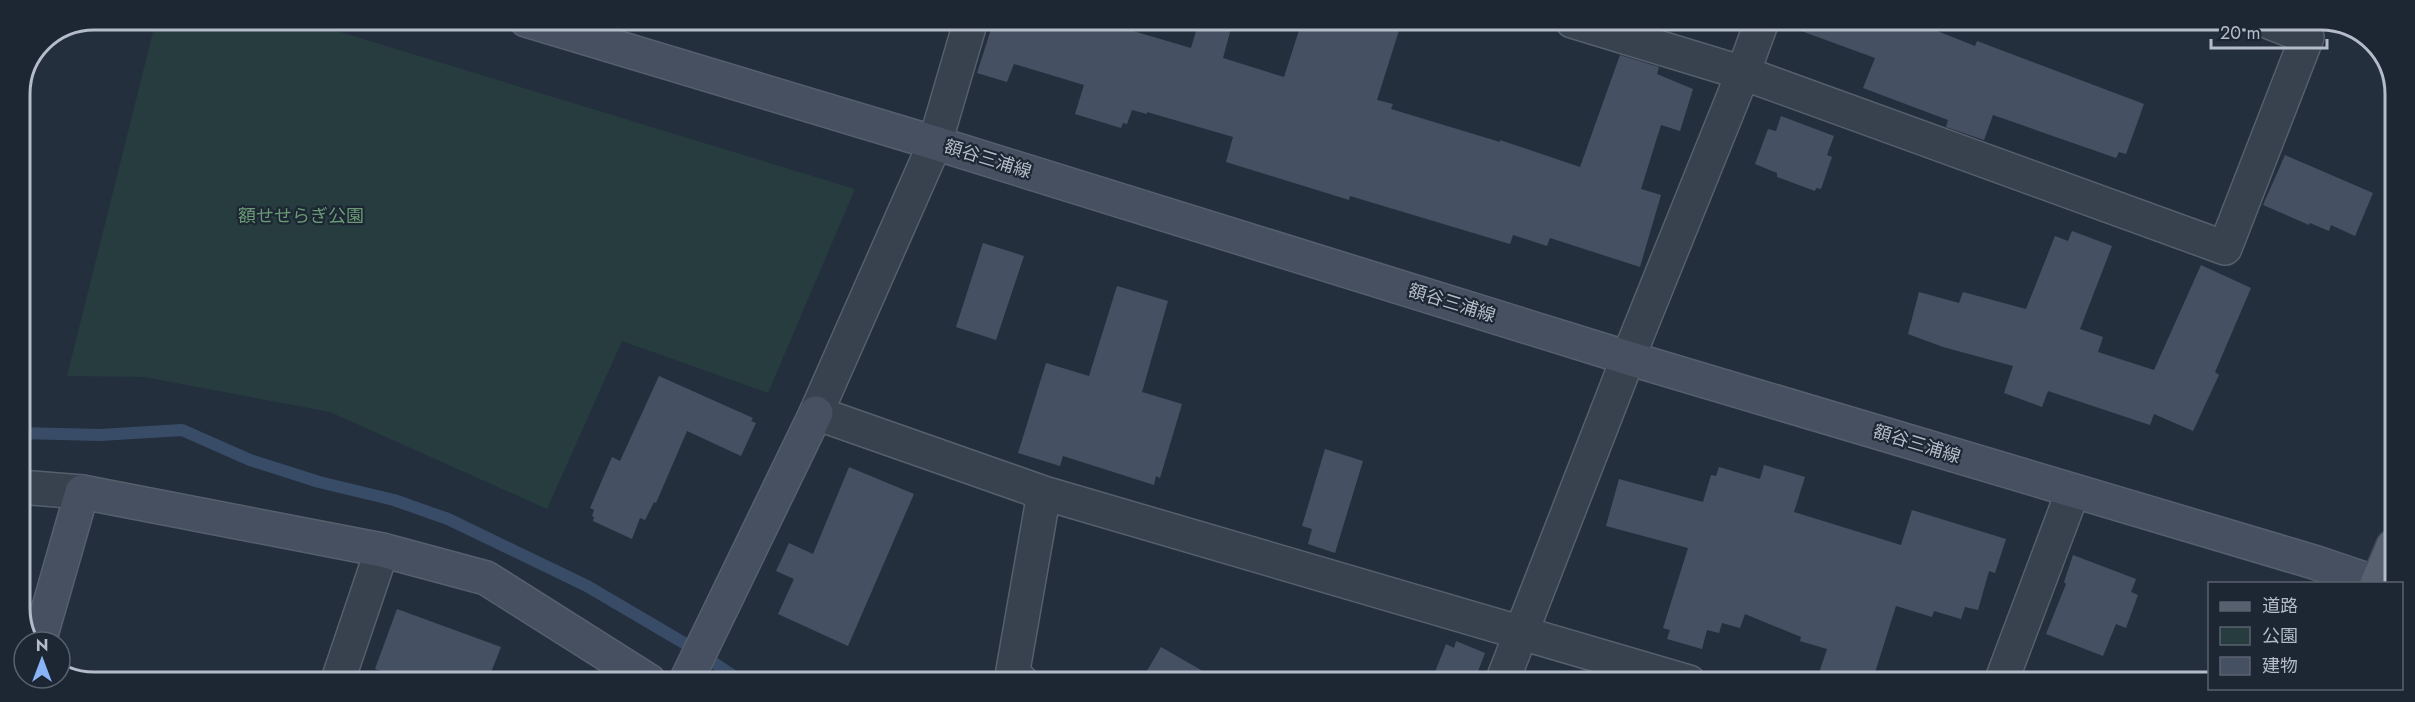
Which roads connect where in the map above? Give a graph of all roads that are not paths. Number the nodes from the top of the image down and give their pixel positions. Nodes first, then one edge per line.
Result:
1 (559, 30) edge
2 (968, 30) edge
3 (1602, 30) edge
4 (1759, 30) edge
5 (2289, 30) edge
6 (1743, 73) junction
7 (935, 143) junction
8 (1628, 358) junction
9 (816, 413) junction
10 (30, 489) edge
11 (2073, 490) junction
12 (82, 492) junction
13 (1044, 493) junction
14 (382, 550) junction
15 (2385, 566) edge
16 (2375, 582) edge
17 (2378, 582) edge
18 (42, 630) edge
19 (1521, 632) junction
20 (341, 672) edge
21 (635, 672) edge
22 (690, 672) edge
23 (1013, 672) edge
24 (1506, 672) edge
25 (1655, 672) edge
26 (2005, 672) edge

1 - 7 main road, 額谷三浦線
2 - 7 street
3 - 6 street
4 - 6 street
5 - 6 street
6 - 8 street
7 - 8 main road, 額谷三浦線
7 - 9 street
8 - 11 main road, 額谷三浦線
8 - 19 street
9 - 13 street
9 - 22 main road
10 - 12 street
11 - 16 main road, 額谷三浦線
11 - 26 street
12 - 14 main road
12 - 18 main road
13 - 19 street
13 - 23 street
14 - 20 street
14 - 21 main road
15 - 17 main road
19 - 24 street
19 - 25 street

